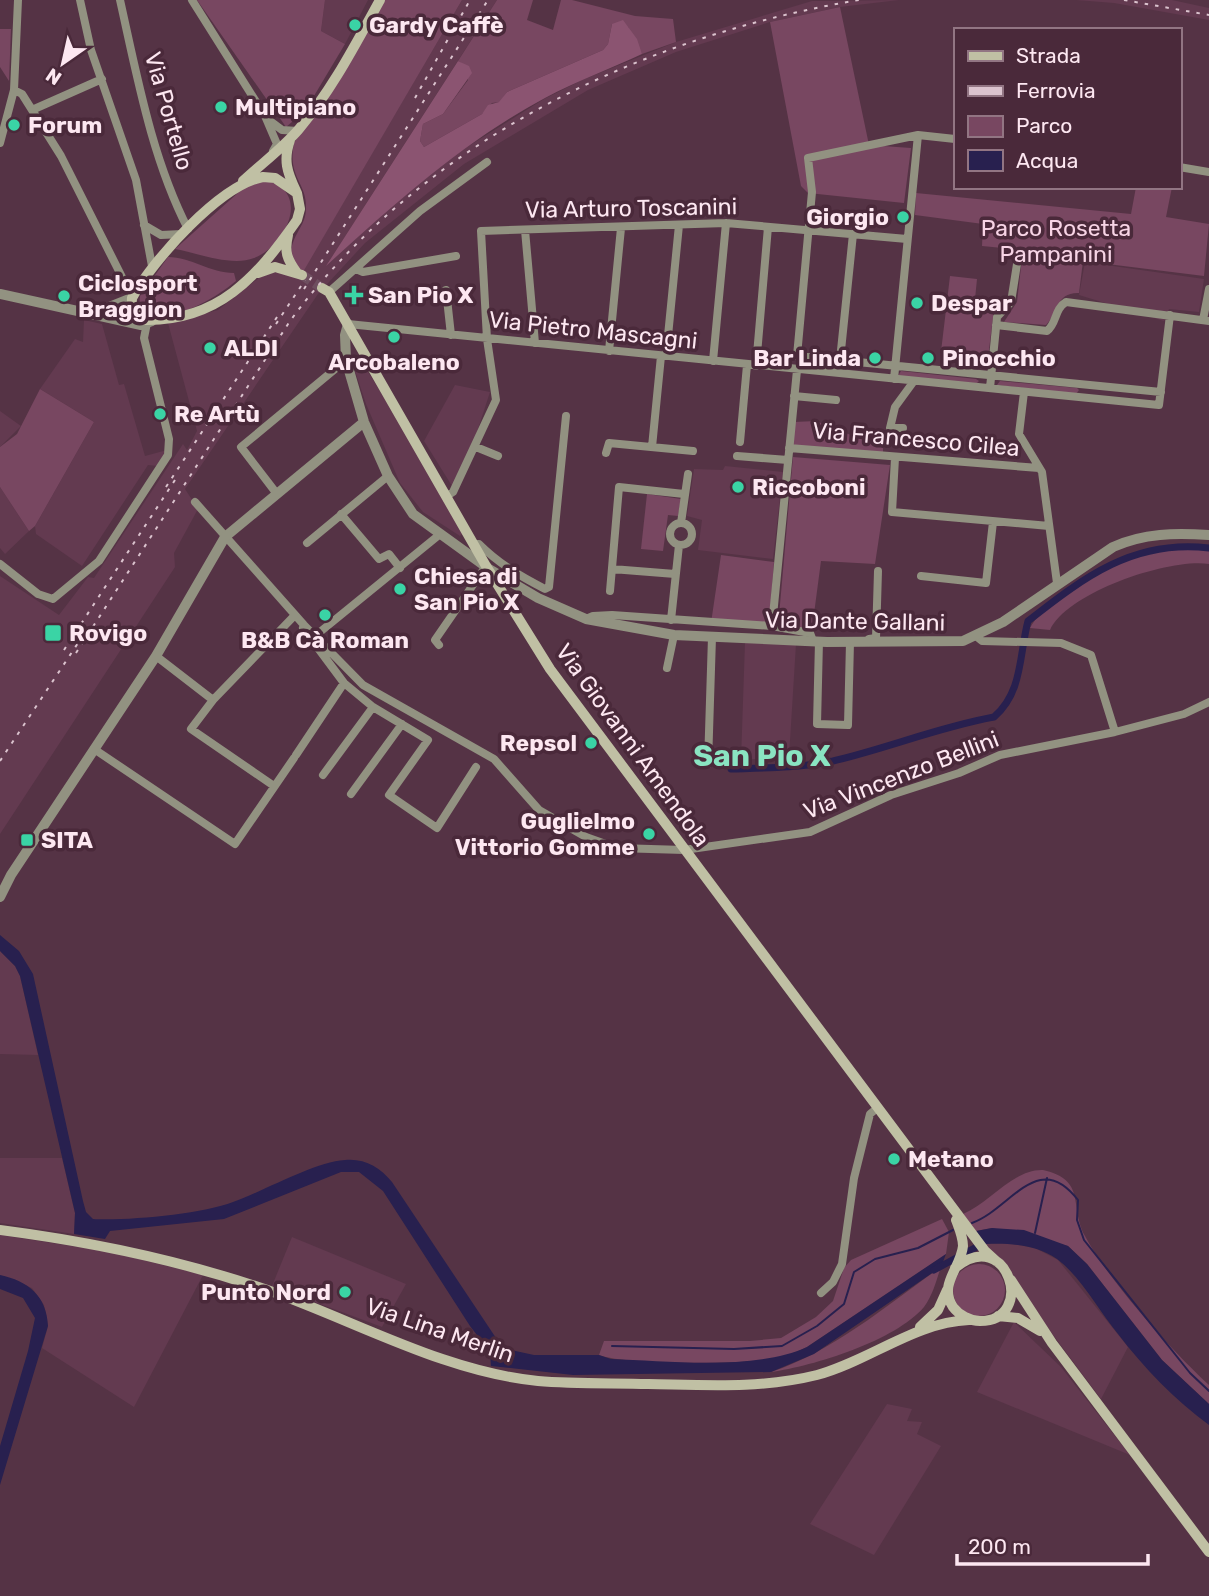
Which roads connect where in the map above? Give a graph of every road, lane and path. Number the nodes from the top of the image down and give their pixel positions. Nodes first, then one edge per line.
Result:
1 (18, 0) edge
2 (80, 0) edge
3 (120, 0) edge
4 (192, 0) edge
5 (380, 0) edge
6 (102, 79) junction
7 (14, 90) junction
8 (32, 110) junction
9 (4, 115) edge
10 (265, 116) junction
11 (295, 134) junction
12 (918, 135) junction
13 (954, 139) edge
14 (0, 143) edge
15 (271, 154) junction
16 (487, 162) dead end
17 (1181, 167) edge
18 (1209, 172) edge
19 (233, 190) junction
20 (297, 193) junction
21 (726, 223) junction
22 (145, 225) junction
23 (679, 225) junction
24 (768, 227) junction
25 (621, 228) junction
26 (525, 230) junction
27 (810, 231) junction
28 (185, 232) junction
29 (288, 232) junction
30 (853, 234) junction
31 (907, 239) junction
32 (456, 257) dead end
33 (1017, 264) dead end
34 (152, 266) junction
35 (356, 270) junction
36 (253, 276) junction
37 (1209, 289) edge
38 (326, 290) joint
39 (446, 290) dead end
40 (135, 293) junction
41 (0, 294) edge
42 (81, 312) junction
43 (1170, 315) junction
44 (1206, 320) edge
45 (150, 322) junction
46 (348, 324) junction
47 (996, 325) junction
48 (451, 335) junction
49 (487, 339) junction
50 (536, 343) junction
51 (609, 351) junction
52 (663, 356) junction
53 (346, 360) junction
54 (843, 360) junction
55 (713, 361) junction
56 (751, 365) junction
57 (895, 365) junction
58 (797, 370) junction
59 (835, 374) junction
60 (992, 375) junction
61 (894, 379) junction
62 (914, 381) junction
63 (1087, 385) junction
64 (990, 388) junction
65 (1024, 392) junction
66 (1161, 392) junction
67 (794, 396) junction
68 (1086, 398) junction
69 (836, 400) dead end
70 (566, 416) dead end
71 (364, 422) junction
72 (903, 428) dead end
73 (740, 442) dead end
74 (475, 447) junction
75 (652, 447) junction
76 (789, 448) junction
77 (693, 452) dead end
78 (606, 453) dead end
79 (498, 456) dead end
80 (737, 456) dead end
81 (895, 458) junction
82 (788, 460) junction
83 (1039, 468) junction
84 (688, 474) dead end
85 (388, 476) junction
86 (277, 494) junction
87 (684, 494) junction
88 (447, 496) junction
89 (195, 502) dead end
90 (341, 514) junction
91 (993, 522) junction
92 (681, 523) junction
93 (1049, 526) junction
94 (439, 535) junction
95 (1209, 535) edge
96 (225, 537) junction
97 (307, 543) dead end
98 (474, 544) junction
99 (679, 545) junction
100 (0, 564) edge
101 (486, 566) junction
102 (400, 568) junction
103 (612, 569) junction
104 (878, 571) dead end
105 (675, 573) junction
106 (921, 576) dead end
107 (1057, 583) junction
108 (610, 591) dead end
109 (295, 615) junction
110 (586, 620) junction
111 (671, 620) junction
112 (304, 625) junction
113 (772, 626) junction
114 (674, 635) junction
115 (315, 636) junction
116 (712, 637) junction
117 (977, 637) junction
118 (816, 641) junction
119 (850, 642) junction
120 (439, 645) dead end
121 (156, 656) junction
122 (667, 668) dead end
123 (344, 683) junction
124 (213, 700) junction
125 (1209, 702) edge
126 (373, 707) junction
127 (402, 724) junction
128 (1115, 733) junction
129 (94, 749) junction
130 (708, 764) dead end
131 (476, 767) dead end
132 (323, 775) dead end
133 (274, 786) junction
134 (351, 793) dead end
135 (684, 850) junction
136 (0, 897) edge
137 (876, 1109) junction
138 (948, 1203) junction
139 (0, 1230) edge
140 (996, 1261) junction
141 (955, 1268) junction
142 (1011, 1280) junction
143 (948, 1287) junction
144 (821, 1293) dead end
145 (998, 1316) junction
146 (969, 1320) junction
147 (912, 1334) junction
148 (1052, 1343) junction
149 (1209, 1552) edge

1 - 7 street
2 - 6 street
3 - 28 street, Via Portello
4 - 10 street
5 - 11 main road
6 - 8 street
6 - 22 street
7 - 8 street
7 - 9 street
8 - 40 street
9 - 14 street
10 - 11 street
10 - 15 street
11 - 15 main road
11 - 20 main road
12 - 13 street
12 - 27 street
12 - 31 street
15 - 19 main road
16 - 35 street
17 - 18 street
19 - 20 main road
19 - 28 main road
20 - 29 main road
21 - 23 street, Via Arturo Toscanini
21 - 24 street, Via Arturo Toscanini
21 - 55 street
22 - 28 street
22 - 34 street
23 - 25 street, Via Arturo Toscanini
23 - 52 street
24 - 27 street, Via Arturo Toscanini
24 - 56 street
25 - 26 street, Via Arturo Toscanini
25 - 51 street
26 - 49 street, Via Arturo Toscanini
26 - 50 street
27 - 30 street, Via Arturo Toscanini
27 - 54 street
28 - 34 main road
29 - 36 main road
29 - 36 main road
30 - 31 street, Via Arturo Toscanini
30 - 54 street
31 - 57 street
32 - 35 street
33 - 47 street
34 - 40 main road
35 - 38 street
36 - 45 main road
37 - 44 street
38 - 46 main road, Via Giovanni Amendola
39 - 48 street
40 - 42 street
40 - 45 main road
41 - 42 street
42 - 45 street
43 - 44 street
43 - 47 street
43 - 66 street
45 - 100 street
46 - 48 street, Via Pietro Mascagni
46 - 53 street, Via Dante Gallani
46 - 88 main road, Via Giovanni Amendola
47 - 60 street
48 - 49 street, Via Pietro Mascagni
49 - 50 street, Via Pietro Mascagni
49 - 74 street
50 - 51 street, Via Pietro Mascagni
51 - 52 street, Via Pietro Mascagni
52 - 55 street, Via Pietro Mascagni
52 - 75 street
53 - 71 street, Via Dante Gallani
53 - 86 street
54 - 57 street
54 - 59 street
55 - 56 street, Via Pietro Mascagni
56 - 58 street, Via Pietro Mascagni
56 - 73 street
57 - 60 street
57 - 61 street
58 - 59 street, Via Pietro Mascagni
58 - 67 street
59 - 61 street, Via Pietro Mascagni
60 - 63 street
60 - 64 street
61 - 62 street, Via Pietro Mascagni
62 - 64 street, Via Pietro Mascagni
62 - 72 street
63 - 66 street
63 - 68 street
64 - 65 street, Via Pietro Mascagni
65 - 68 street, Via Pietro Mascagni
65 - 83 street
66 - 68 street, Via Pietro Mascagni
67 - 69 street
67 - 76 street
70 - 98 street
71 - 85 street, Via Dante Gallani
71 - 86 street
74 - 79 street
74 - 88 street
75 - 77 street
75 - 78 street
76 - 81 street, Via Francesco Cilea
76 - 82 street
80 - 82 street
81 - 83 street, Via Francesco Cilea
81 - 91 street
82 - 113 street
83 - 93 street
84 - 87 street
85 - 90 street
85 - 94 street, Via Dante Gallani
86 - 96 street
87 - 92 street
87 - 103 street
88 - 98 main road, Via Giovanni Amendola
89 - 96 street
90 - 97 street
90 - 102 street
91 - 93 street
91 - 106 street
92 - 99 street
92 - 99 street
93 - 107 street
94 - 101 street, Via Dante Gallani
94 - 102 street
95 - 107 street, Via Dante Gallani
96 - 109 street
96 - 121 street
98 - 101 main road, Via Giovanni Amendola
99 - 105 street
101 - 110 street, Via Dante Gallani
101 - 120 street
101 - 135 main road, Via Giovanni Amendola
102 - 115 street
103 - 105 street
103 - 108 street
104 - 119 street
105 - 111 street
107 - 117 street, Via Dante Gallani
109 - 112 street
109 - 124 street
110 - 111 street
110 - 114 street, Via Dante Gallani
111 - 113 street
112 - 115 street, Via Vincenzo Bellini
112 - 123 street
113 - 118 street
114 - 116 street, Via Dante Gallani
114 - 122 street
115 - 135 street, Via Vincenzo Bellini
116 - 118 street, Via Dante Gallani
116 - 130 street
117 - 119 street, Via Dante Gallani
117 - 128 street
118 - 119 street, Via Dante Gallani
118 - 119 street
121 - 124 street
121 - 129 street
123 - 126 street
123 - 133 street
124 - 133 street
125 - 128 street, Via Vincenzo Bellini
126 - 127 street
126 - 132 street
127 - 131 street
127 - 134 street
128 - 135 street, Via Vincenzo Bellini
129 - 133 street
129 - 136 street
135 - 137 main road, Via Giovanni Amendola
137 - 138 main road, Via Giovanni Amendola
137 - 144 street
138 - 140 main road, Via Giovanni Amendola
138 - 141 main road, Via Giovanni Amendola
139 - 147 main road, Via Lina Merlin
140 - 141 main road
140 - 142 main road, Via Giovanni Amendola
141 - 143 main road, Via Giovanni Amendola
142 - 145 main road
142 - 148 main road, Via Giovanni Amendola
143 - 146 main road
143 - 147 main road, Via Lina Merlin
145 - 146 main road, Via Giovanni Amendola
145 - 148 main road, Via Giovanni Amendola
146 - 147 main road, Via Lina Merlin
148 - 149 main road, Via Giovanni Amendola

